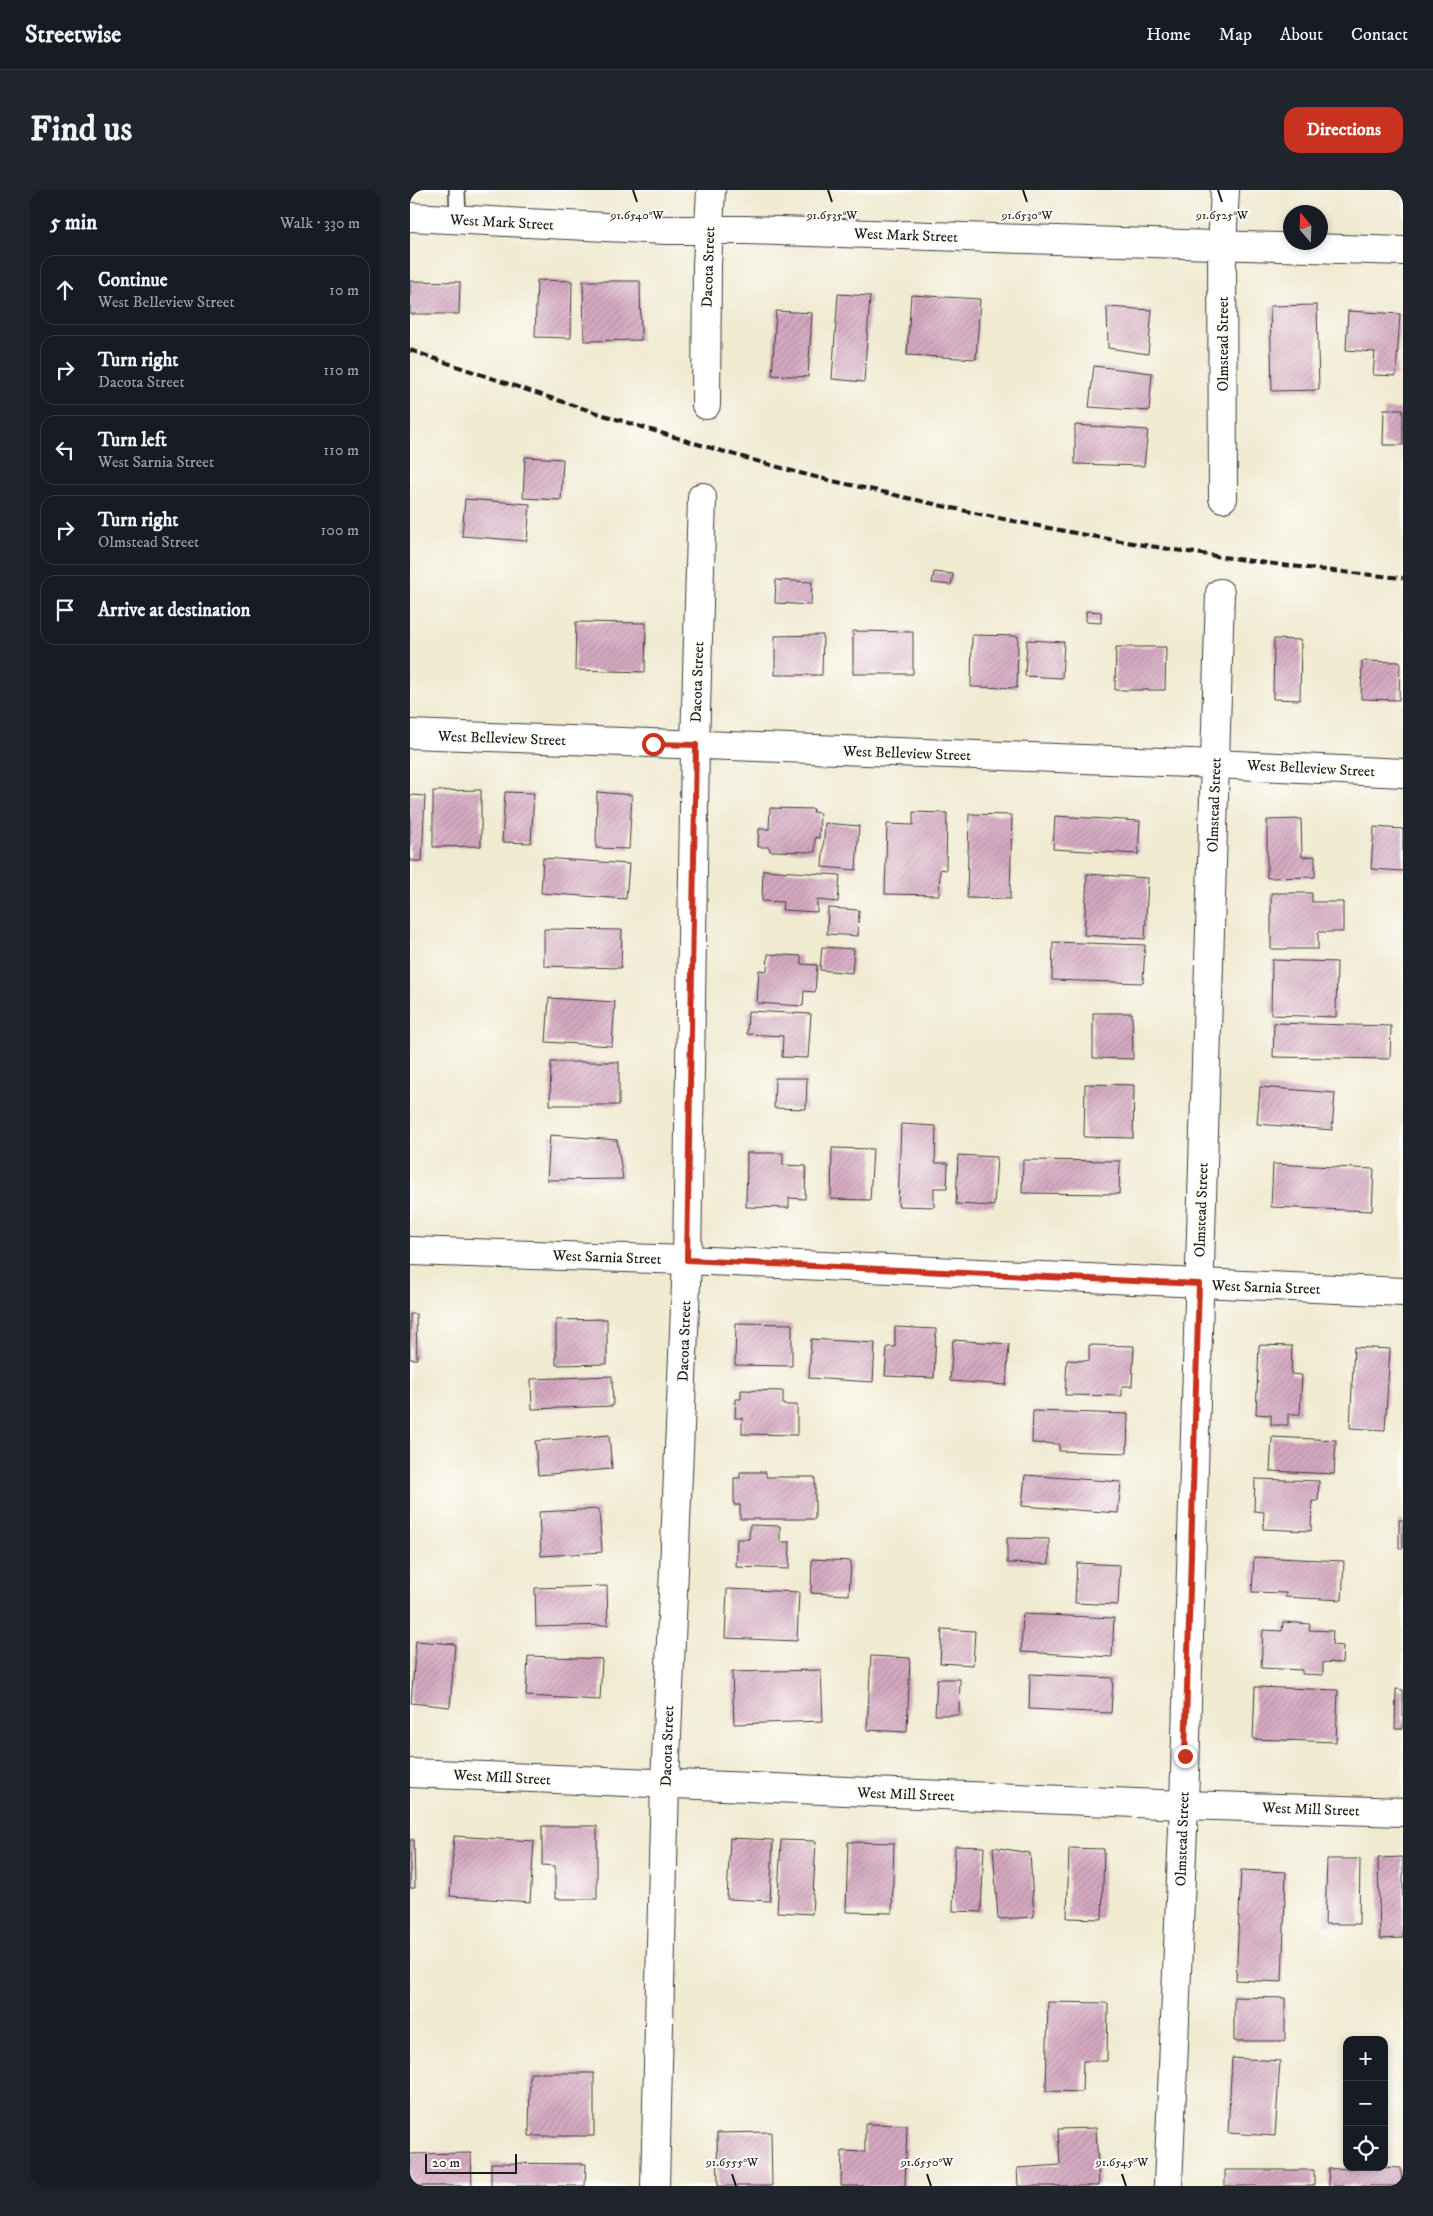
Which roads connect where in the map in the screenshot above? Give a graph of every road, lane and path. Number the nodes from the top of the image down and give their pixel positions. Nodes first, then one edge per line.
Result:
1 (457, 190) edge
2 (711, 190) edge
3 (1225, 190) edge
4 (410, 217) edge
5 (458, 219) junction
6 (709, 230) junction
7 (1222, 246) junction
8 (1403, 251) edge
9 (706, 405) dead end
10 (702, 496) dead end
11 (1222, 498) dead end
12 (1220, 593) dead end
13 (410, 734) edge
14 (696, 745) junction
15 (1216, 764) junction
16 (1403, 773) edge
17 (410, 1251) edge
18 (687, 1260) junction
19 (1199, 1284) junction
20 (1403, 1292) edge
21 (410, 1772) edge
22 (665, 1783) junction
23 (1184, 1805) junction
24 (1403, 1812) edge
25 (655, 2186) edge
26 (1168, 2186) edge

1 - 5 lane
2 - 6 street, Dacota Street
3 - 7 street, Olmstead Street
4 - 5 street, West Mark Street
5 - 6 street, West Mark Street
6 - 7 street, West Mark Street
6 - 9 street, Dacota Street
7 - 8 street, West Mark Street
7 - 11 street, Olmstead Street
10 - 14 street, Dacota Street
12 - 15 street, Olmstead Street
13 - 14 street, West Belleview Street
14 - 15 street, West Belleview Street
14 - 18 street, Dacota Street
15 - 16 street, West Belleview Street
15 - 19 street, Olmstead Street
17 - 18 street, West Sarnia Street
18 - 19 street, West Sarnia Street
18 - 22 street, Dacota Street
19 - 20 street, West Sarnia Street
19 - 23 street, Olmstead Street
21 - 22 street, West Mill Street
22 - 23 street, West Mill Street
22 - 25 street, Dacota Street
23 - 24 street, West Mill Street
23 - 26 street, Olmstead Street

